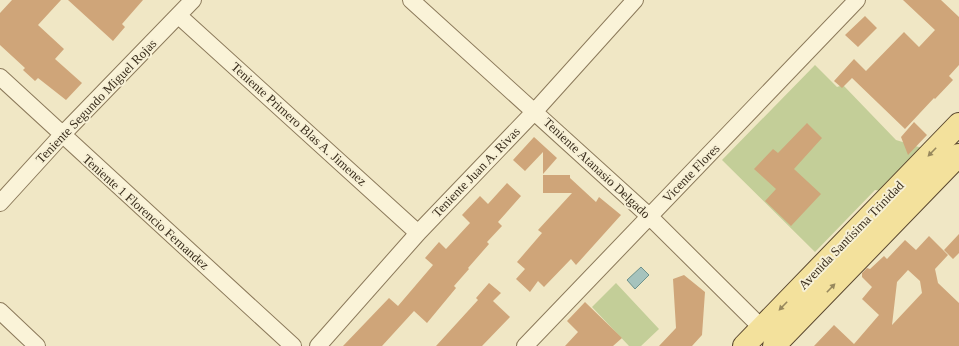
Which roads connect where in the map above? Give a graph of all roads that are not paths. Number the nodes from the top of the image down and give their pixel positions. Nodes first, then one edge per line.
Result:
1 (194, 0) edge
2 (635, 0) edge
3 (858, 0) edge
4 (413, 1) edge
5 (179, 16) junction
6 (0, 77) edge
7 (535, 110) junction
8 (959, 124) edge
9 (62, 135) junction
10 (959, 155) edge
11 (0, 203) edge
12 (649, 216) junction
13 (418, 233) junction
14 (0, 311) edge
15 (761, 328) junction
16 (776, 344) edge
17 (37, 346) edge
18 (293, 346) edge
19 (318, 346) edge
20 (525, 346) edge
21 (744, 346) edge

1 - 5 street, Teniente Segundo Miguel Rojas
2 - 7 street, Teniente Juan A. Rivas
3 - 12 street, Vicente Flores
4 - 7 street, Teniente Atanasio Delgado
5 - 9 street, Teniente Segundo Miguel Rojas
5 - 13 street, Teniente Primero Blas A. Jimenez
6 - 9 street, Teniente 1 Florencio Fernandez
7 - 12 street, Teniente Atanasio Delgado
7 - 13 street, Teniente Juan A. Rivas
8 -> 15 main road, Avenida Santísima Trinidad
9 - 11 street, Teniente Segundo Miguel Rojas
9 - 18 street, Teniente 1 Florencio Fernandez
16 -> 10 main road, Avenida Santísima Trinidad
12 - 15 street, Teniente Atanasio Delgado
12 - 20 street, Vicente Flores
13 - 19 street, Teniente Juan A. Rivas
14 - 17 street
15 - 16 street, Teniente Atanasio Delgado
15 - 21 main road, Avenida Santísima Trinidad

